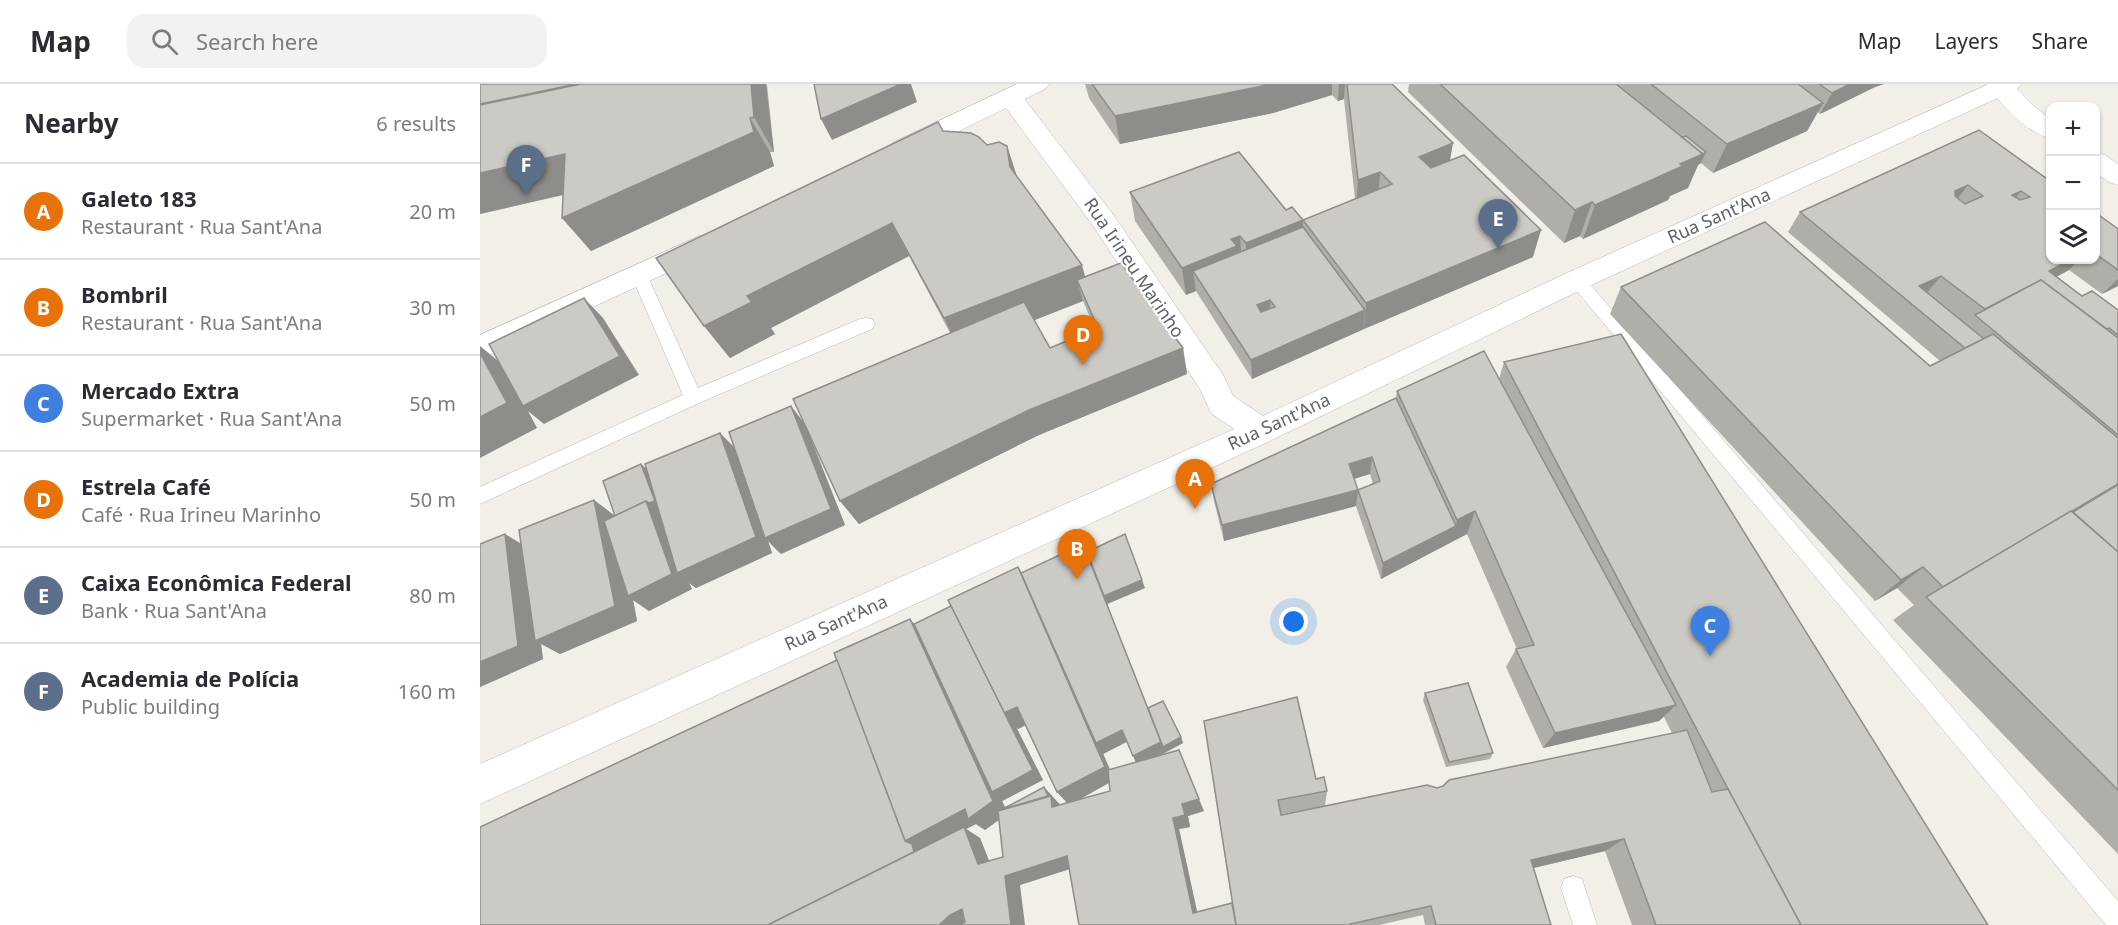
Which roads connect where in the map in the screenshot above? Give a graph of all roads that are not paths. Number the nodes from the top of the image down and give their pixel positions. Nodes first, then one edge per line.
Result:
1 (1037, 84) edge
2 (2003, 85) edge
3 (1010, 97) junction
4 (2046, 127) edge
5 (883, 158) edge
6 (2100, 164) edge
7 (2118, 176) edge
8 (724, 234) edge
9 (639, 275) junction
10 (1577, 280) junction
11 (866, 324) dead end
12 (480, 348) edge
13 (693, 398) junction
14 (1262, 431) junction
15 (480, 496) edge
16 (480, 783) edge
17 (1573, 888) dead end
18 (2118, 920) edge
19 (1585, 925) edge

1 - 3 main road
2 - 4 main road
2 - 10 main road, Rua Sant'Ana
3 - 5 main road
3 - 14 main road, Rua Irineu Marinho
6 - 7 main road
8 - 9 main road
9 - 12 main road
9 - 13 lane
10 - 14 main road, Rua Sant'Ana
10 - 18 lane
11 - 13 lane
13 - 15 lane
14 - 16 main road, Rua Sant'Ana
17 - 19 lane

